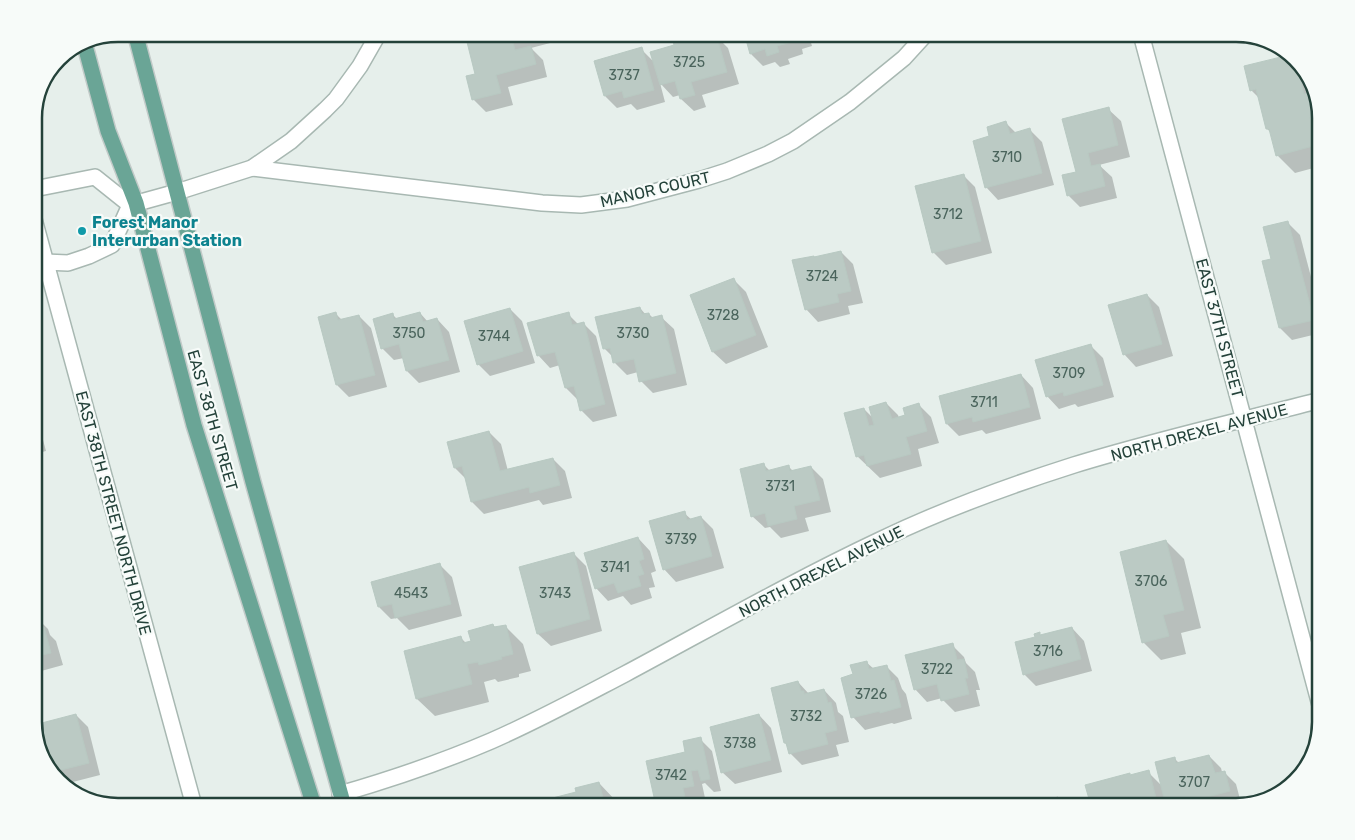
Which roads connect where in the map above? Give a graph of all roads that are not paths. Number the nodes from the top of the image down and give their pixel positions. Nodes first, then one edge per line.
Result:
1 (138, 42) edge
2 (374, 42) edge
3 (920, 42) edge
4 (1143, 42) edge
5 (86, 50) edge
6 (252, 168) junction
7 (43, 187) edge
8 (176, 192) junction
9 (133, 204) junction
10 (43, 263) edge
11 (43, 274) edge
12 (1312, 402) edge
13 (1244, 420) junction
14 (1312, 674) edge
15 (192, 798) edge
16 (308, 798) edge
17 (341, 798) edge
18 (347, 798) edge

1 - 8 main road, EAST 38TH STREET
2 - 6 street
3 - 6 street, MANOR COURT
4 - 13 street, EAST 37TH STREET
5 - 9 main road, EAST 38TH STREET
6 - 8 street
7 - 9 street
8 - 9 street
8 - 17 main road, EAST 38TH STREET
9 - 10 street
9 - 16 main road, EAST 38TH STREET
11 - 15 street, EAST 38TH STREET NORTH DRIVE
12 - 13 street, NORTH DREXEL AVENUE
13 - 14 street, EAST 37TH STREET
13 - 18 street, NORTH DREXEL AVENUE

